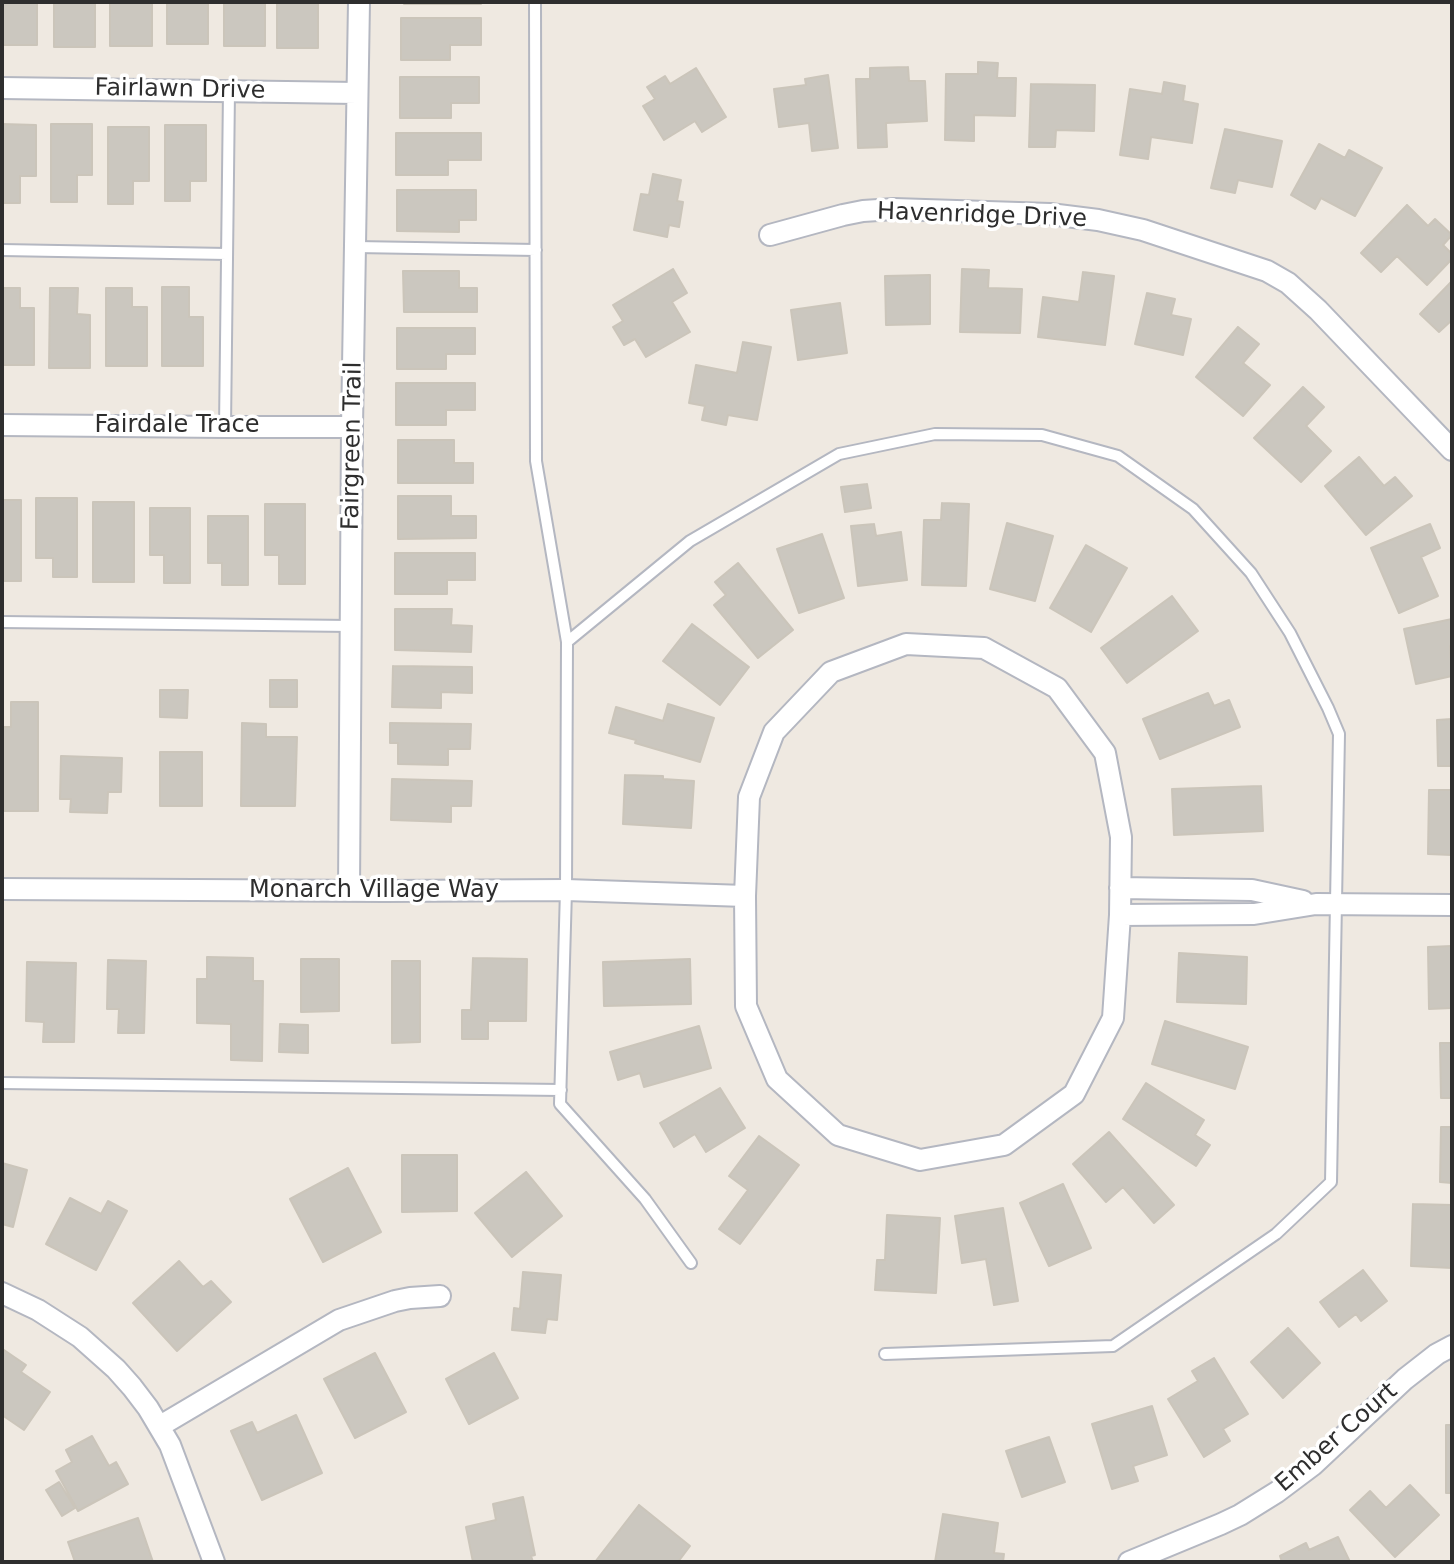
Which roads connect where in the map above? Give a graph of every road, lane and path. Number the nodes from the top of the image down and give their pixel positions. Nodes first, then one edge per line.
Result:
1 (359, 2) edge
2 (535, 2) edge
3 (2, 88) edge
4 (229, 91) junction
5 (357, 93) junction
6 (770, 235) dead end
7 (356, 247) junction
8 (2, 250) edge
9 (536, 250) junction
10 (227, 254) junction
11 (2, 425) edge
12 (225, 427) junction
13 (352, 427) junction
14 (1452, 450) edge
15 (2, 622) edge
16 (351, 626) junction
17 (567, 642) junction
18 (1120, 888) junction
19 (2, 889) edge
20 (566, 890) junction
21 (349, 891) junction
22 (745, 896) junction
23 (1326, 904) junction
24 (1452, 905) edge
25 (1120, 915) junction
26 (2, 1083) edge
27 (561, 1090) junction
28 (691, 1263) dead end
29 (2, 1293) edge
30 (440, 1296) dead end
31 (1452, 1346) edge
32 (885, 1354) dead end
33 (160, 1426) junction
34 (214, 1562) edge
35 (1129, 1562) edge

1 - 5 street, Fairgreen Trail
2 - 9 lane
3 - 4 street, Fairlawn Drive
4 - 5 street, Fairlawn Drive
4 - 10 lane
5 - 7 street, Fairgreen Trail
6 - 14 street, Havenridge Drive
7 - 9 lane
7 - 13 street, Fairgreen Trail
8 - 10 lane
9 - 17 lane
10 - 12 lane
11 - 12 street, Fairdale Trace
12 - 13 street, Fairdale Trace
13 - 16 street, Fairgreen Trail
15 - 16 lane
16 - 21 street, Fairgreen Trail
17 - 20 lane
17 - 23 lane
18 - 22 street
18 - 23 street
18 - 25 street
19 - 21 street, Monarch Village Way
20 - 21 street, Monarch Village Way
20 - 22 street, Monarch Village Way
20 - 27 lane
22 - 25 street
23 - 24 street
23 - 25 street
23 - 32 lane
26 - 27 lane
27 - 28 lane
29 - 33 street
30 - 33 street
31 - 35 street, Ember Court
33 - 34 street

